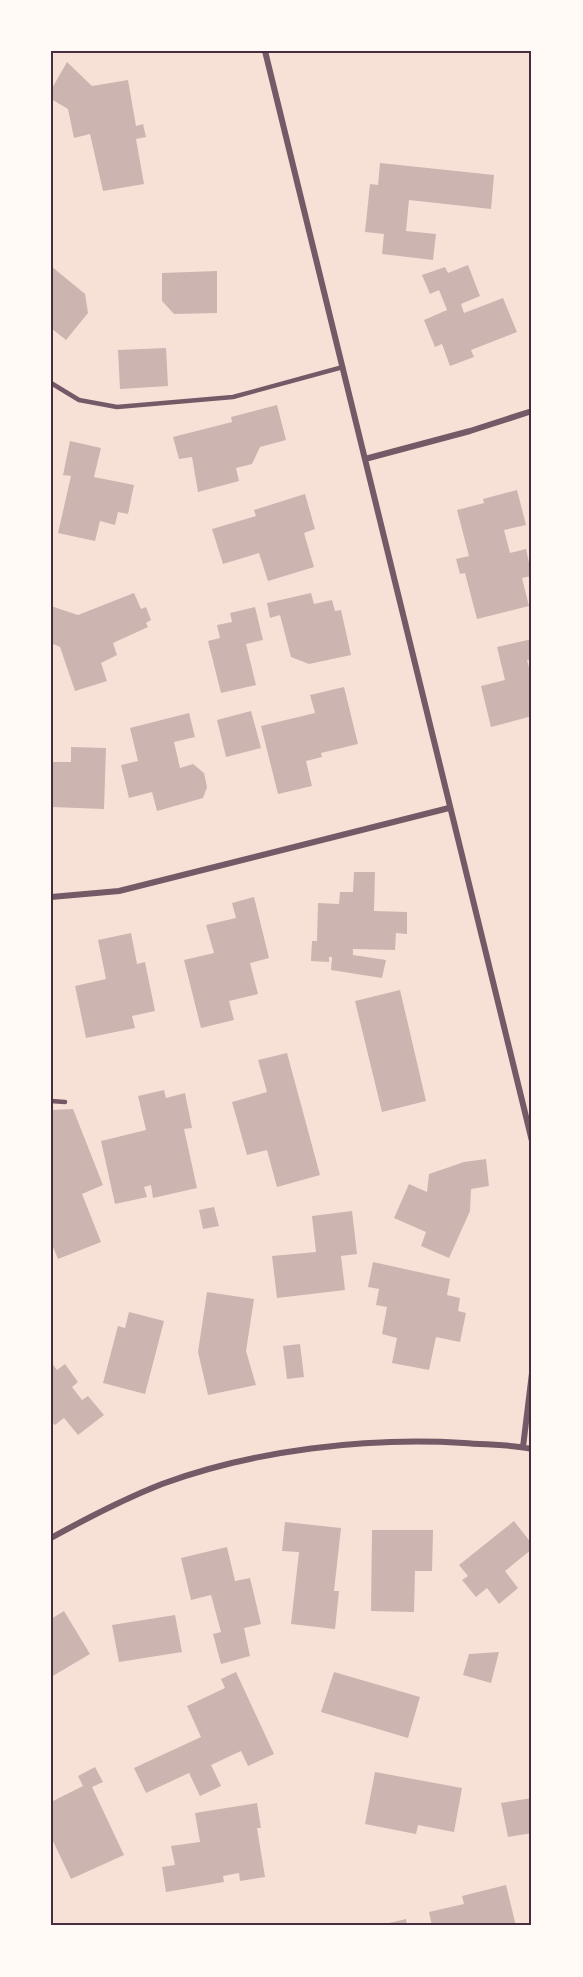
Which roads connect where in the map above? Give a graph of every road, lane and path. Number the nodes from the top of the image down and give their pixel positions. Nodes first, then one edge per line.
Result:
1 (265, 51) edge
2 (343, 367) junction
3 (51, 383) edge
4 (532, 411) edge
5 (365, 459) junction
6 (449, 808) junction
7 (51, 897) edge
8 (51, 1101) edge
9 (65, 1102) dead end
10 (532, 1142) edge
11 (532, 1373) edge
12 (523, 1447) junction
13 (532, 1449) edge
14 (51, 1538) edge

1 - 2 street
2 - 3 lane
2 - 5 street
4 - 5 street
5 - 6 street
6 - 7 street
6 - 10 street
8 - 9 lane
11 - 12 street
12 - 13 street
12 - 14 street

